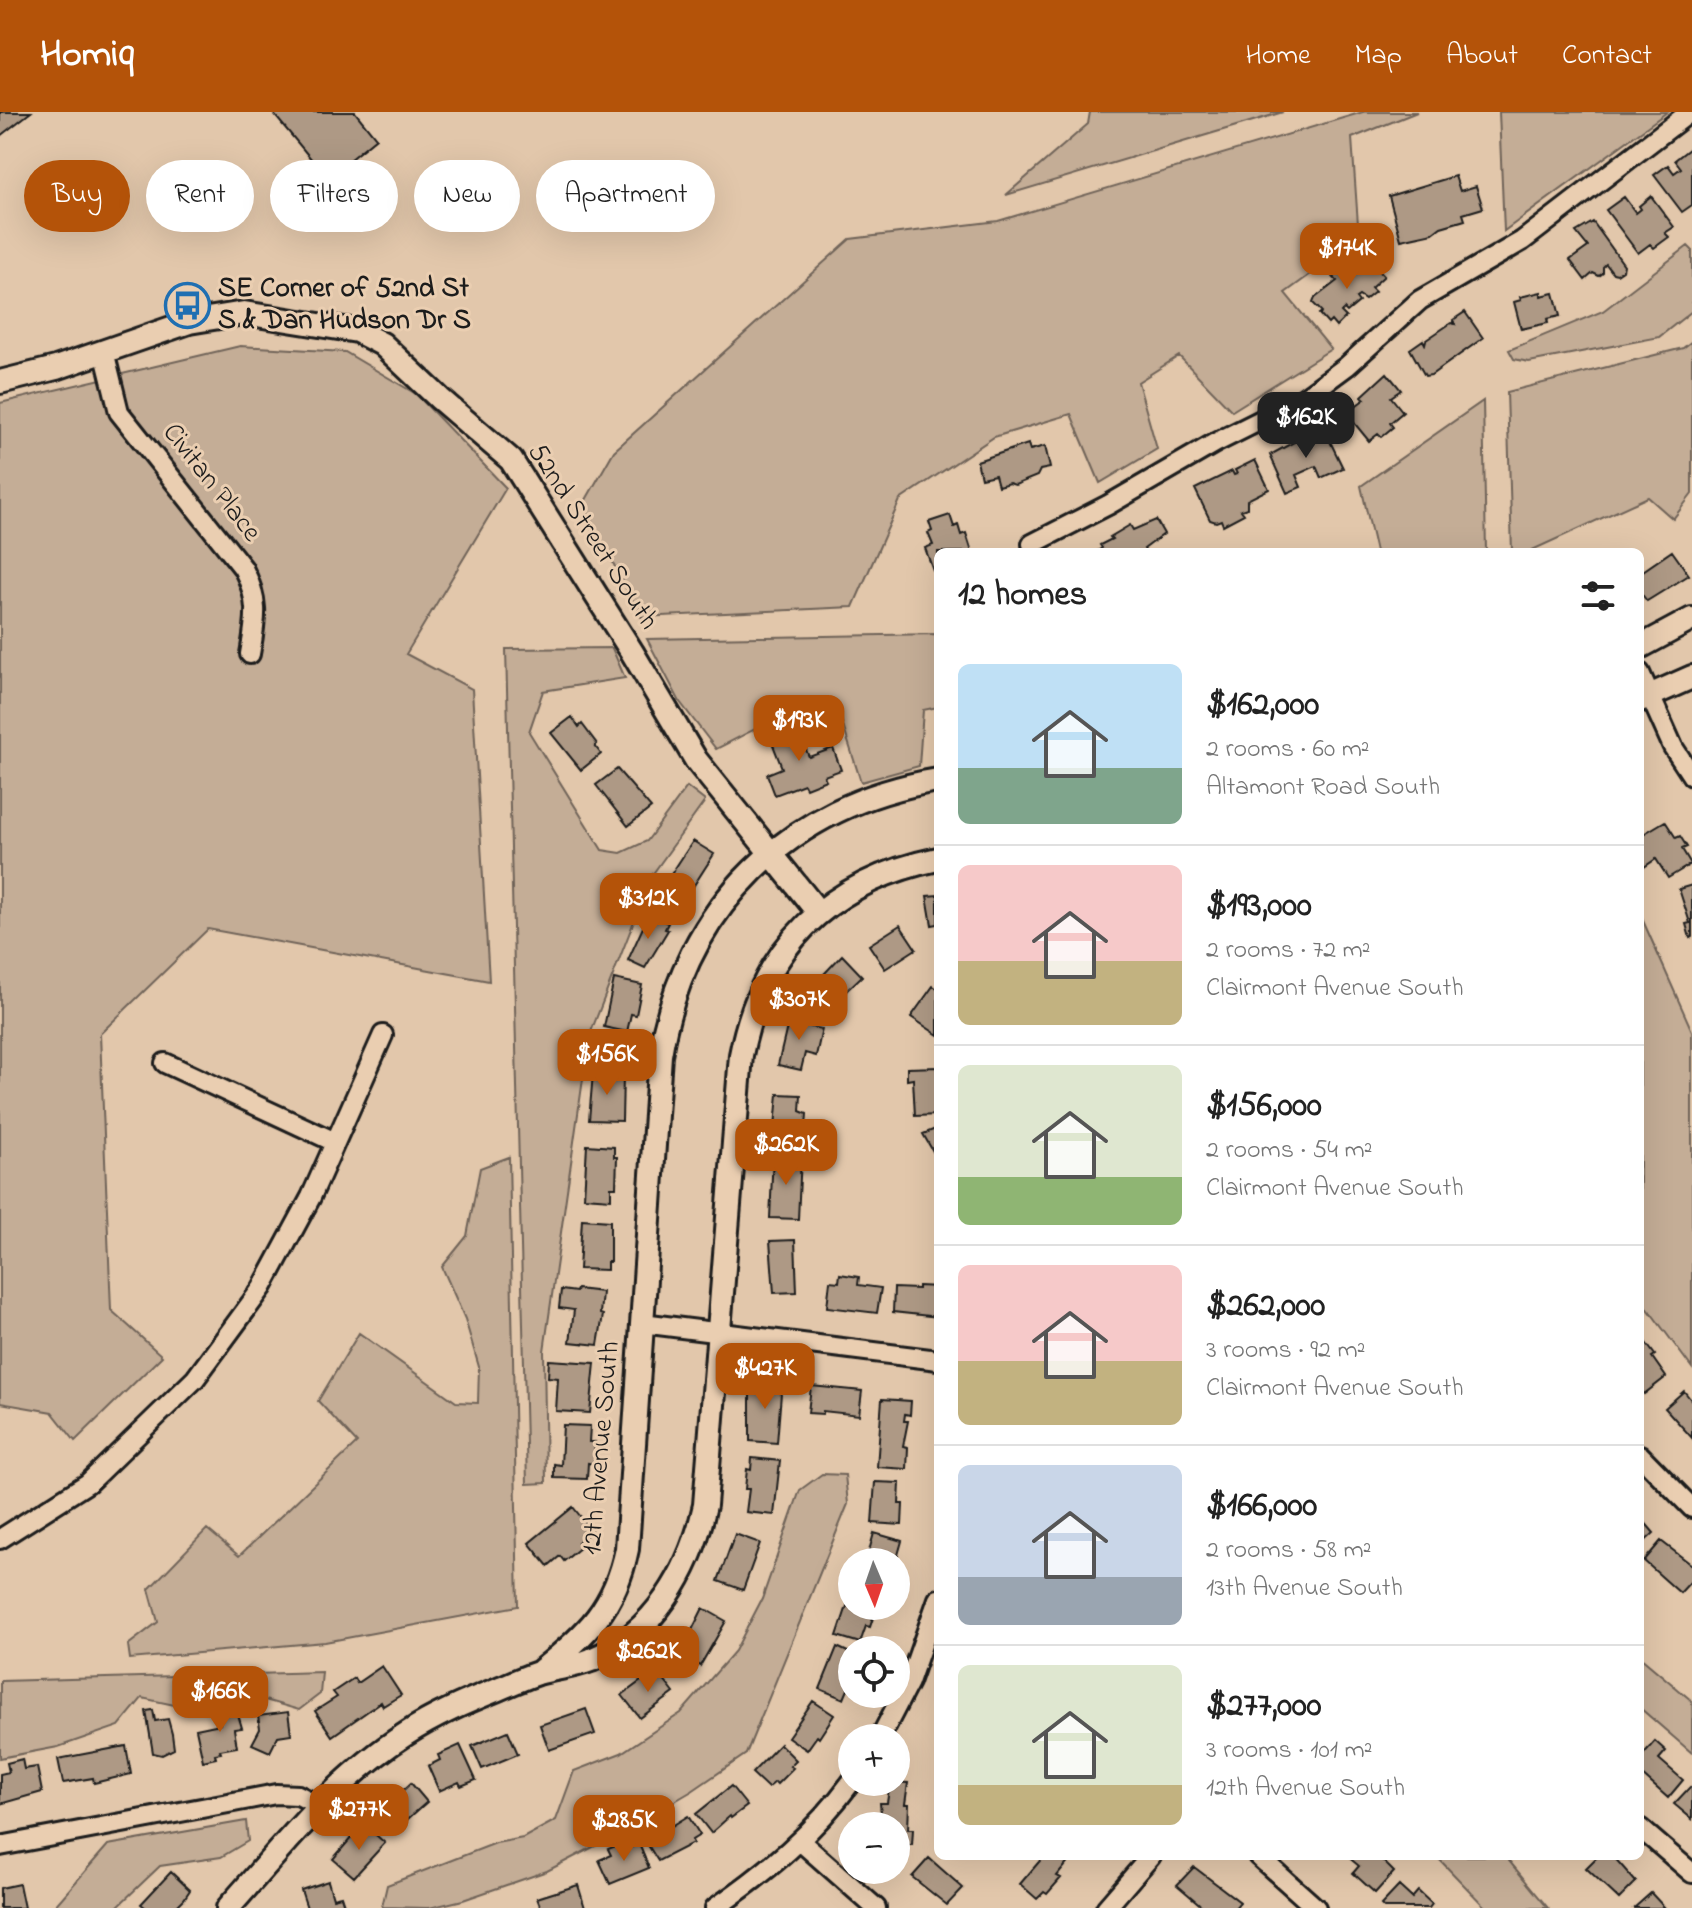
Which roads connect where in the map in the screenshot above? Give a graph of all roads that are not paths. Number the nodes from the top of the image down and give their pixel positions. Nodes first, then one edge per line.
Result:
1 (1690, 112) edge
2 (104, 351) junction
3 (0, 382) edge
4 (1032, 544) dead end
5 (1692, 619) edge
6 (1644, 645) edge
7 (250, 654) dead end
8 (1692, 677) edge
9 (1645, 698) edge
10 (1692, 776) edge
11 (934, 781) edge
12 (770, 854) junction
13 (934, 860) edge
14 (818, 912) junction
15 (383, 1035) dead end
16 (165, 1063) dead end
17 (335, 1142) junction
18 (642, 1323) junction
19 (721, 1333) junction
20 (934, 1360) edge
21 (1644, 1459) edge
22 (1692, 1508) edge
23 (0, 1539) edge
24 (934, 1610) edge
25 (537, 1673) junction
26 (887, 1724) edge
27 (839, 1796) edge
28 (320, 1806) junction
29 (1644, 1831) edge
30 (800, 1841) junction
31 (0, 1846) edge
32 (1148, 1860) edge
33 (1262, 1860) edge
34 (1692, 1873) edge
35 (228, 1908) edge
36 (715, 1908) edge
37 (876, 1908) edge
38 (1106, 1908) edge
39 (1316, 1908) edge

1 - 4 street
2 - 3 street, 52nd Street South
2 - 7 street, Civitan Place
2 - 12 street, 52nd Street South
5 - 6 street
8 - 9 street
9 - 10 street
11 - 12 street
12 - 14 street, 52nd Street South
12 - 18 street
13 - 14 street
14 - 19 street
15 - 17 street
16 - 17 street
17 - 23 street
18 - 19 street, 12th Avenue South
18 - 25 street, 12th Avenue South
19 - 20 street, 12th Avenue South
19 - 25 street, 12th Avenue South
21 - 22 street
24 - 26 street
25 - 28 street, 12th Avenue South
27 - 30 street
28 - 31 street
28 - 35 street, 12th Avenue South
29 - 34 street
30 - 36 street
30 - 37 street
32 - 38 street
33 - 39 street

